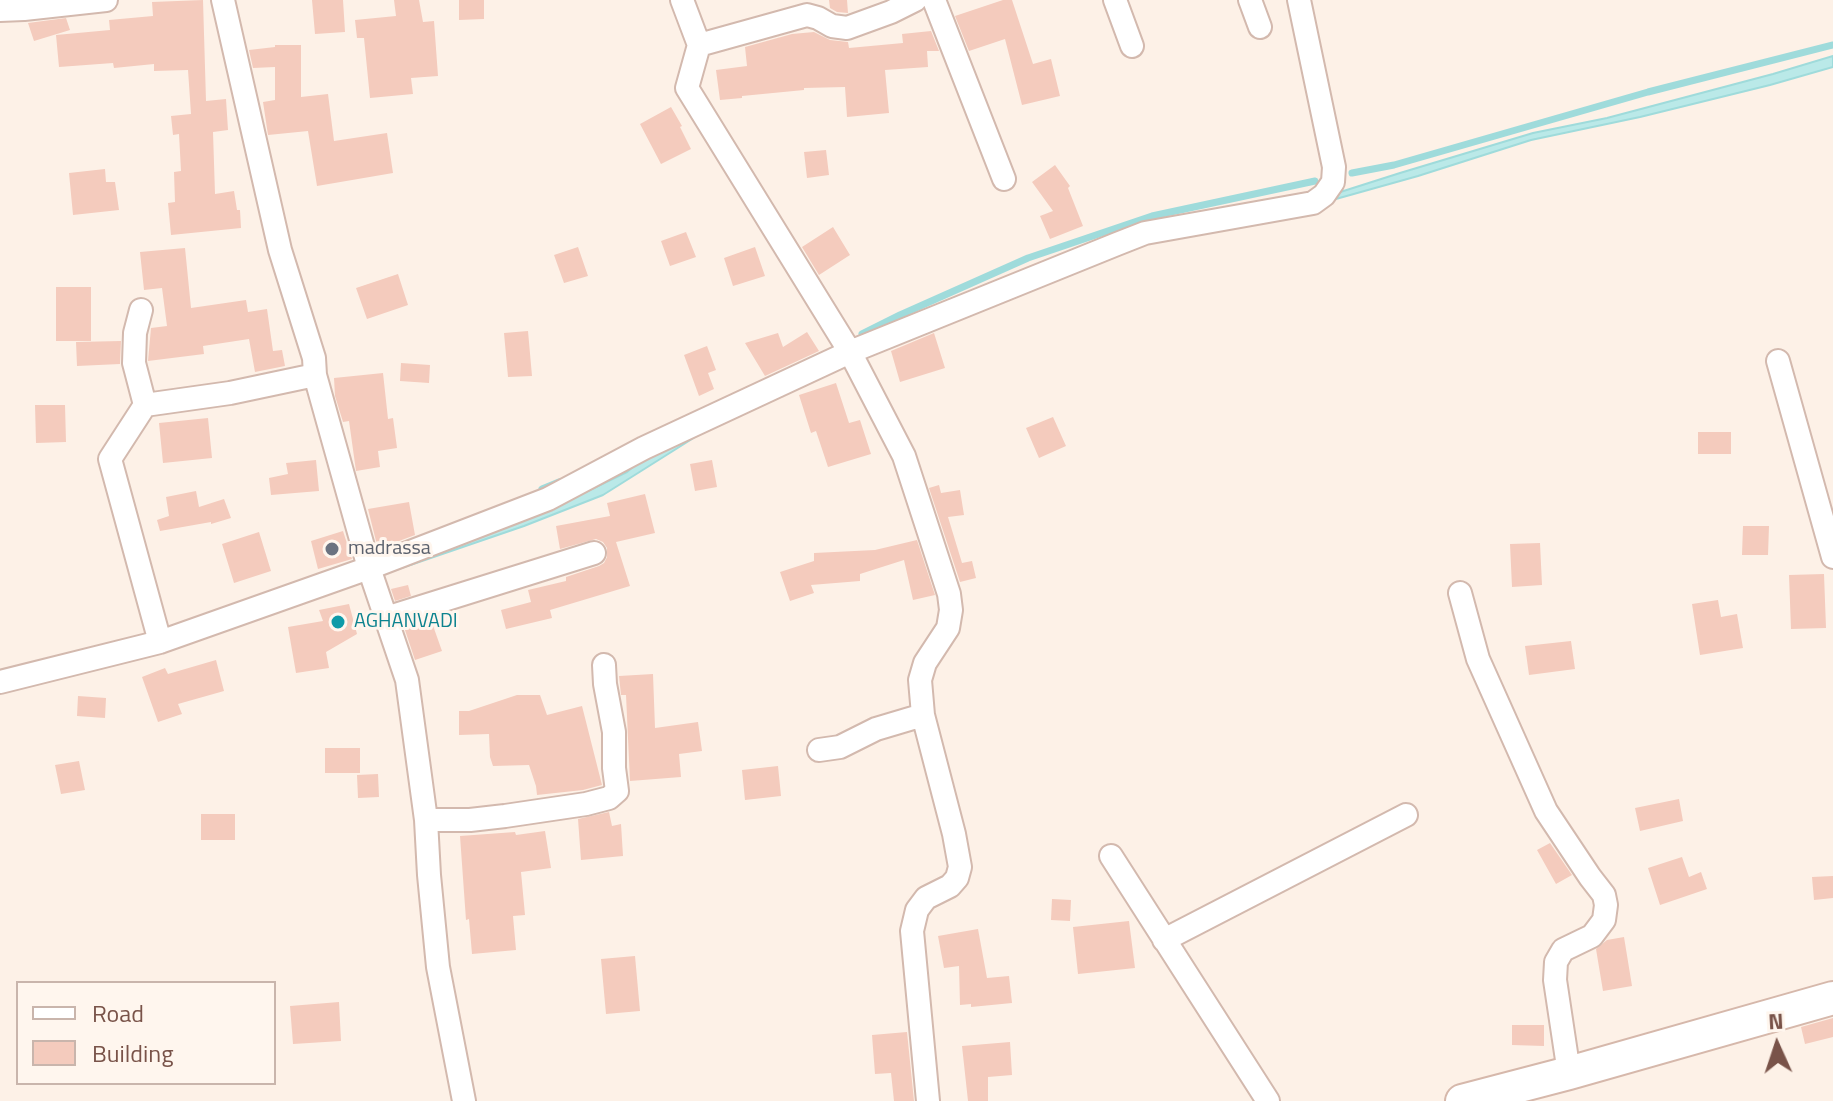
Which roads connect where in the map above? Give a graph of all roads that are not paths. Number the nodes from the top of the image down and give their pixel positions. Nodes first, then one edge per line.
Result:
1 (106, 0) edge
2 (223, 0) edge
3 (682, 0) edge
4 (915, 0) edge
5 (934, 0) edge
6 (1115, 0) edge
7 (1250, 0) edge
8 (1299, 0) edge
9 (0, 10) edge
10 (1260, 27) dead end
11 (699, 45) junction
12 (1132, 46) dead end
13 (1004, 179) dead end
14 (141, 310) dead end
15 (850, 352) junction
16 (1778, 361) dead end
17 (315, 375) junction
18 (145, 405) junction
19 (594, 553) dead end
20 (1833, 557) edge
21 (369, 568) junction
22 (1460, 593) dead end
23 (386, 618) junction
24 (160, 642) junction
25 (604, 665) dead end
26 (0, 682) edge
27 (923, 715) junction
28 (819, 750) dead end
29 (1406, 815) dead end
30 (426, 820) junction
31 (1111, 856) dead end
32 (1164, 940) junction
33 (1833, 998) edge
34 (1569, 1073) junction
35 (464, 1101) edge
36 (928, 1101) edge
37 (1268, 1101) edge
38 (1462, 1101) edge

1 - 9 street
2 - 17 street
3 - 11 street
4 - 11 street
5 - 13 street
6 - 12 street
7 - 10 street
8 - 15 street
11 - 15 street
14 - 18 street
15 - 21 street
15 - 27 street
16 - 20 street
17 - 18 street
17 - 21 street
18 - 24 street
19 - 23 street
21 - 23 street
21 - 24 street
22 - 34 street
23 - 30 street
24 - 26 street
25 - 30 street
27 - 28 street
27 - 36 street
29 - 32 street
30 - 35 street
31 - 32 street
32 - 37 street
33 - 34 main road
34 - 38 main road

